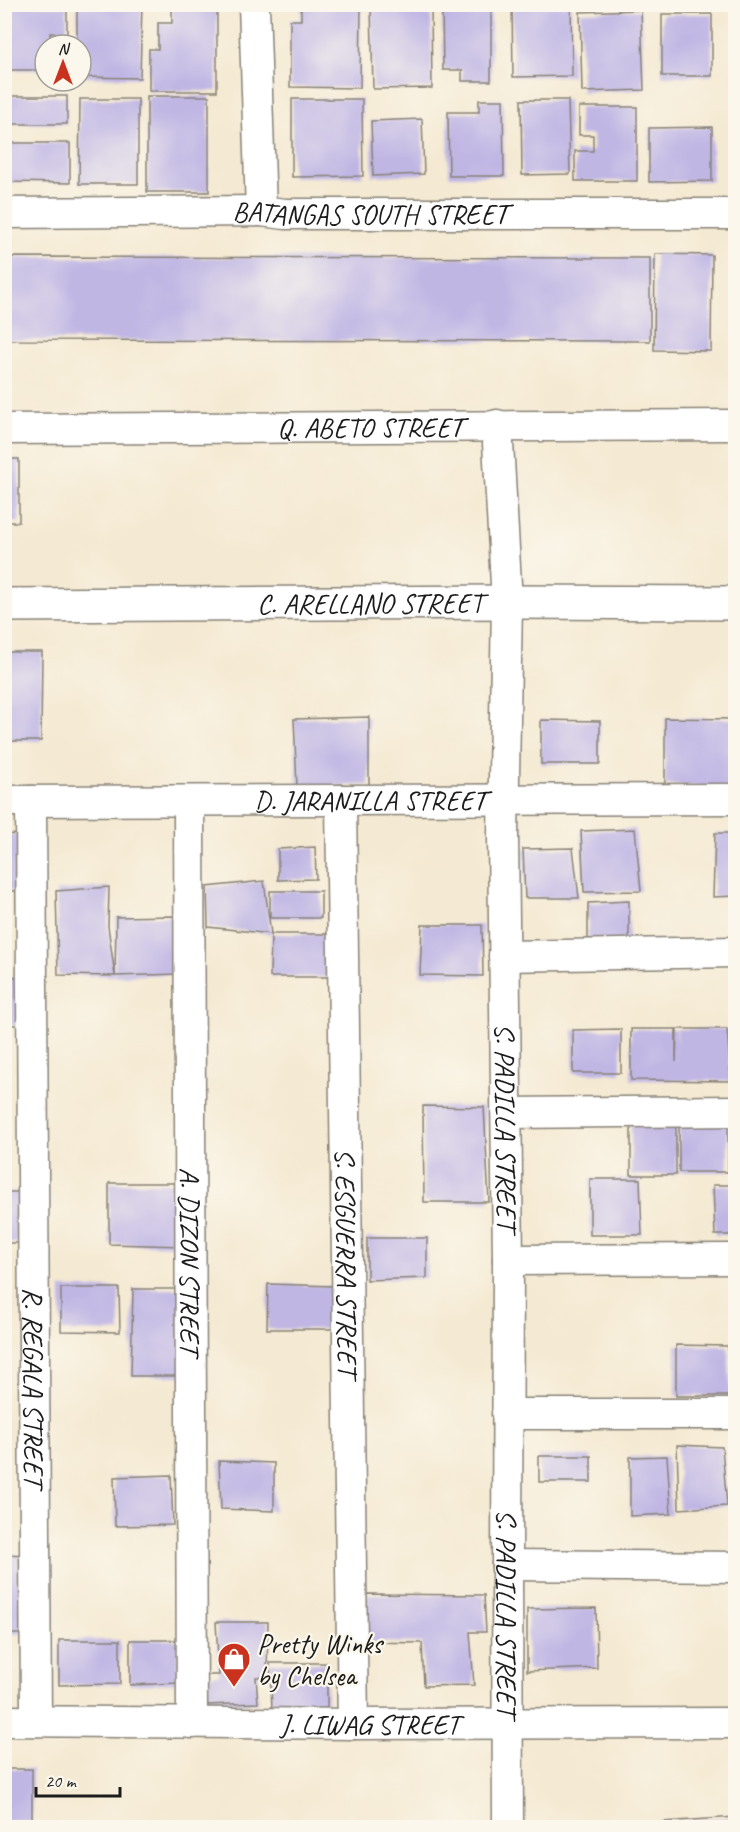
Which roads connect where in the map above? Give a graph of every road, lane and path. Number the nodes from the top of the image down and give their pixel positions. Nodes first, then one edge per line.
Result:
1 (254, 4) edge
2 (261, 211) junction
3 (4, 213) edge
4 (735, 214) edge
5 (498, 425) junction
6 (735, 425) edge
7 (4, 429) edge
8 (507, 602) junction
9 (735, 603) edge
10 (4, 605) edge
11 (503, 799) junction
12 (735, 799) edge
13 (341, 800) junction
14 (18, 801) edge
15 (189, 801) junction
16 (735, 952) edge
17 (504, 956) junction
18 (735, 1111) edge
19 (507, 1113) junction
20 (735, 1259) edge
21 (508, 1260) junction
22 (507, 1414) junction
23 (735, 1414) edge
24 (507, 1565) junction
25 (735, 1567) edge
26 (4, 1721) edge
27 (36, 1721) junction
28 (508, 1722) junction
29 (192, 1723) junction
30 (735, 1723) edge
31 (353, 1724) junction
32 (508, 1827) edge

1 - 2 street
2 - 3 street, BATANGAS SOUTH STREET
2 - 4 street, BATANGAS SOUTH STREET
5 - 6 street, Q. ABETO STREET
5 - 7 street, Q. ABETO STREET
5 - 8 street, S. PADILLA STREET
8 - 9 street, C. ARELLANO STREET
8 - 10 street, C. ARELLANO STREET
8 - 11 street, S. PADILLA STREET
11 - 12 street, D. JARANILLA STREET
11 - 13 street, D. JARANILLA STREET
11 - 17 street, S. PADILLA STREET
13 - 15 street, D. JARANILLA STREET
13 - 31 street, S. ESGUERRA STREET
14 - 15 street, D. JARANILLA STREET
14 - 27 street, R. REGALA STREET
15 - 29 street, A. DIZON STREET
16 - 17 street
17 - 19 street, S. PADILLA STREET
18 - 19 street
19 - 21 street, S. PADILLA STREET
20 - 21 street
21 - 22 street, S. PADILLA STREET
22 - 23 street
22 - 24 street, S. PADILLA STREET
24 - 25 street
24 - 28 street, S. PADILLA STREET
26 - 27 street, J. LIWAG STREET
27 - 29 street, J. LIWAG STREET
28 - 30 street, J. LIWAG STREET
28 - 31 street, J. LIWAG STREET
28 - 32 street, S. PADILLA STREET
29 - 31 street, J. LIWAG STREET

